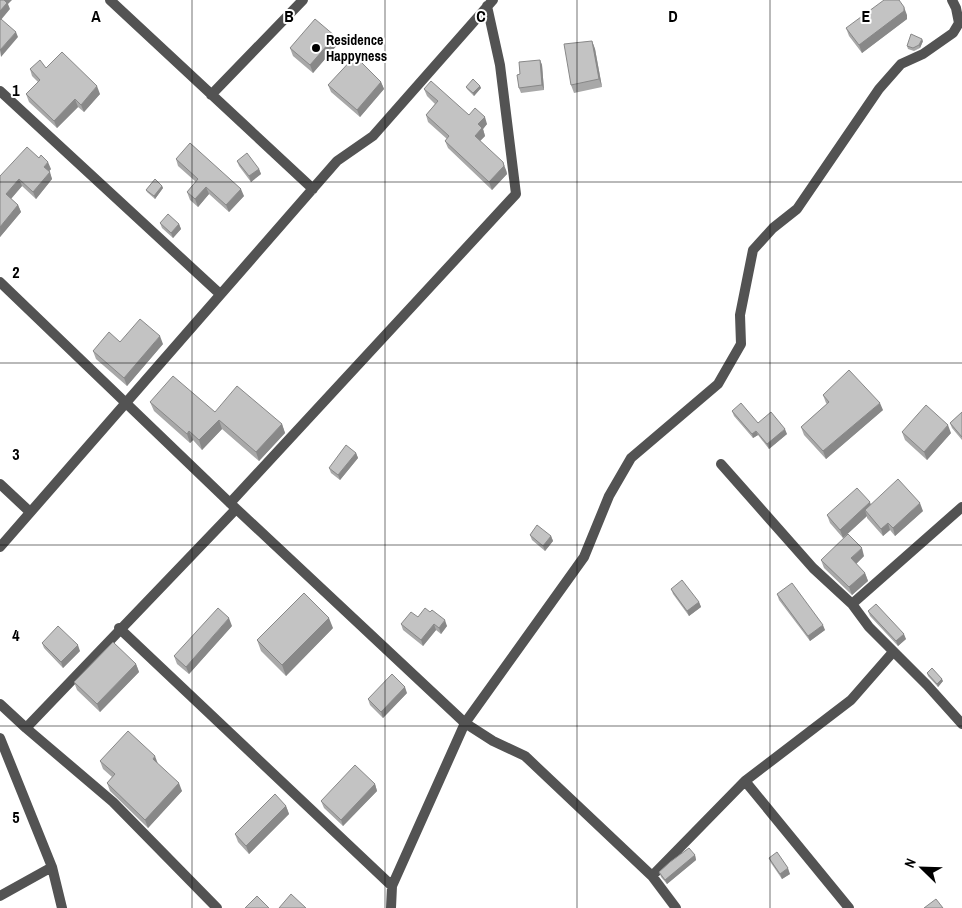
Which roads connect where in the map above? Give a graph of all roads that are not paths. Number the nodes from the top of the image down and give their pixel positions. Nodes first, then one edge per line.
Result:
1 (303, 0) edge
2 (952, 0) edge
3 (112, 1) edge
4 (490, 3) edge
5 (0, 91) edge
6 (211, 95) junction
7 (314, 189) junction
8 (2, 287) edge
9 (220, 294) junction
10 (127, 402) junction
11 (721, 464) dead end
12 (0, 484) edge
13 (233, 506) junction
14 (962, 508) edge
15 (30, 512) junction
16 (0, 547) edge
17 (852, 604) junction
18 (119, 628) junction
19 (893, 652) junction
20 (0, 704) edge
21 (466, 723) junction
22 (962, 724) edge
23 (26, 728) junction
24 (0, 738) edge
25 (745, 781) junction
26 (52, 867) junction
27 (652, 876) junction
28 (392, 886) junction
29 (0, 896) edge
30 (62, 908) edge
31 (217, 908) edge
32 (391, 908) edge
33 (676, 908) edge
34 (849, 908) edge

1 - 6 street
2 - 21 street
3 - 6 street
4 - 7 street
4 - 13 street
5 - 9 street
6 - 7 street
7 - 9 street
8 - 10 street
9 - 10 street
10 - 13 street
10 - 15 street
11 - 17 street
12 - 15 street
13 - 18 street
13 - 21 street
14 - 17 street
15 - 16 street
17 - 19 street
18 - 23 street
18 - 28 street
19 - 22 street
19 - 25 street
20 - 23 street
21 - 27 street
21 - 28 street
23 - 31 street
24 - 26 street
25 - 27 street
25 - 34 street
26 - 29 street
26 - 30 street
27 - 33 street
28 - 32 street

